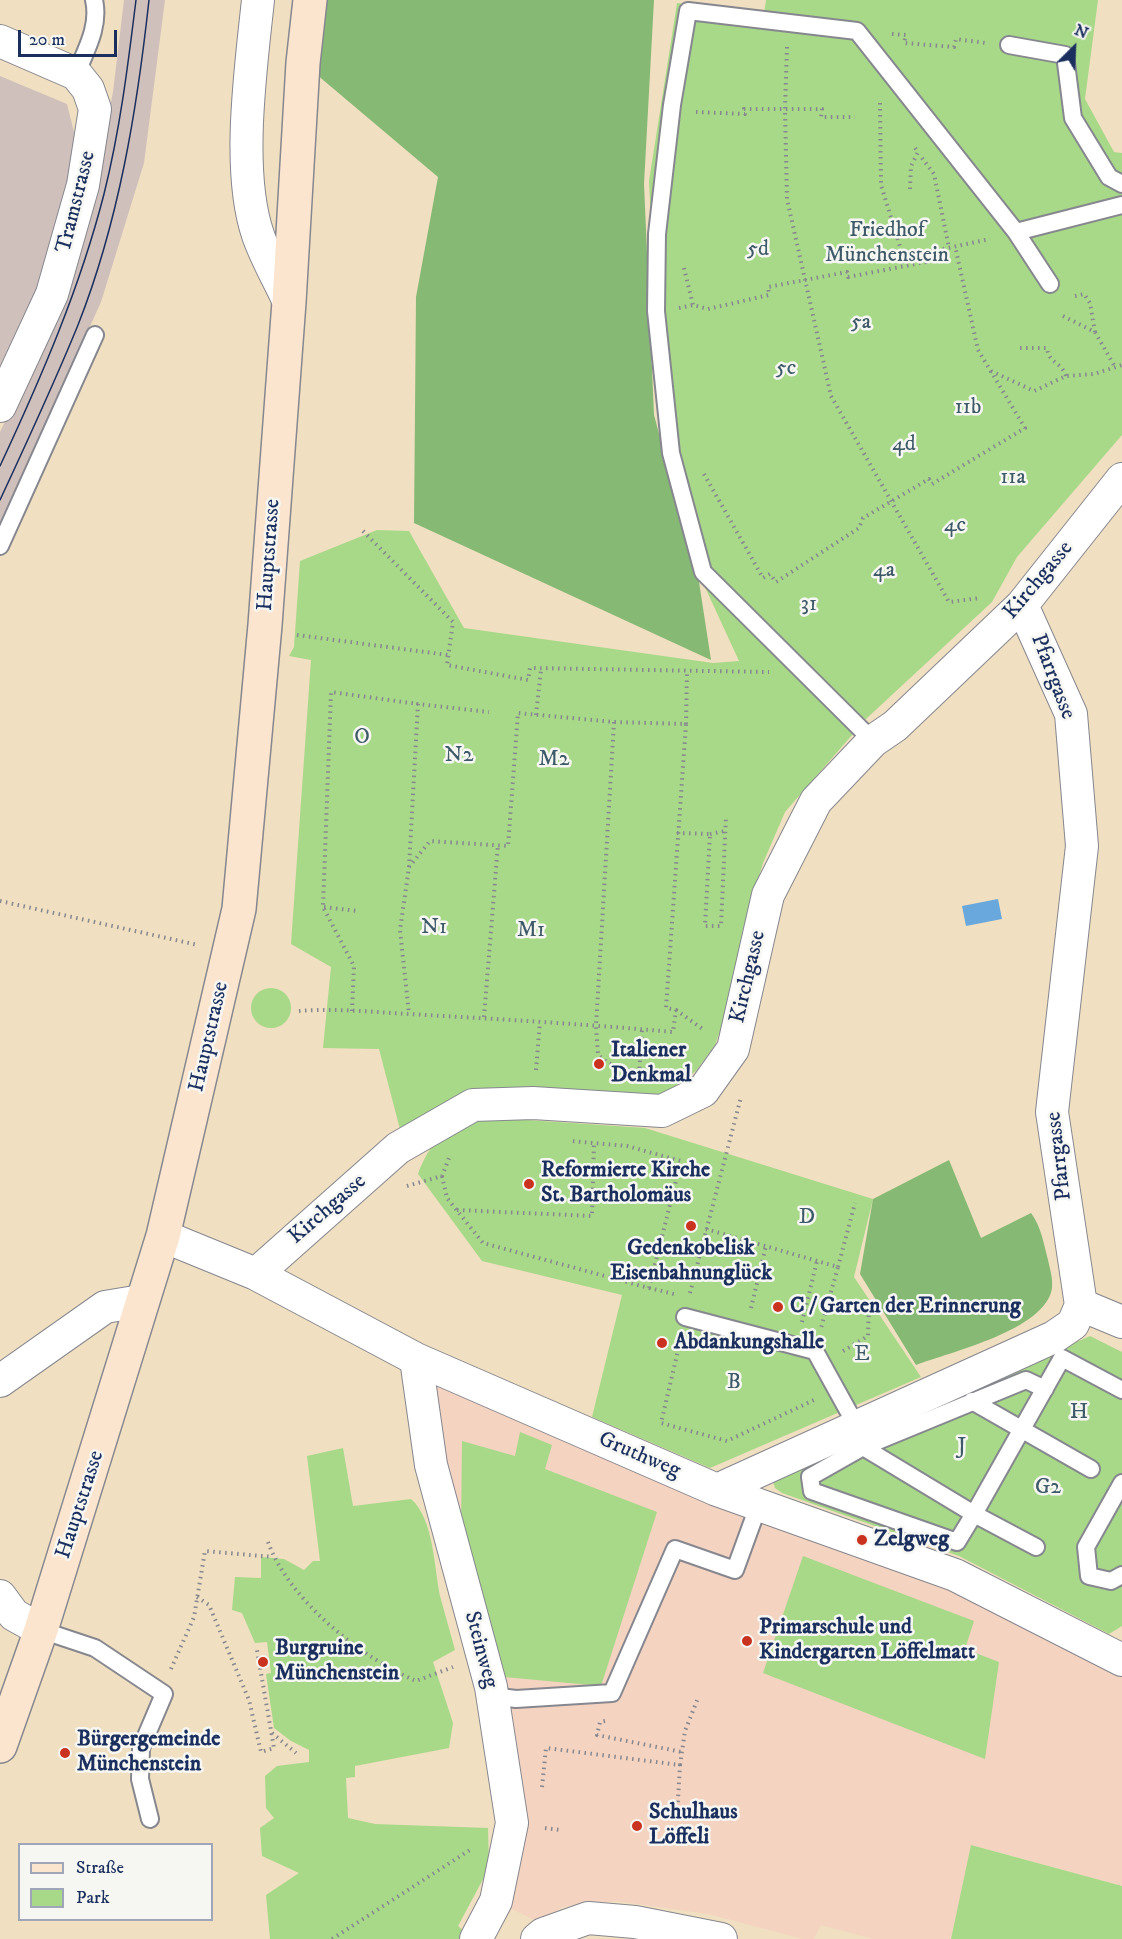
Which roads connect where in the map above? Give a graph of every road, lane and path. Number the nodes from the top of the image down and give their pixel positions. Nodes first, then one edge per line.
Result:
1 (94, 0) edge
2 (258, 0) edge
3 (310, 0) edge
4 (788, 23) junction
5 (888, 33) dead end
6 (0, 41) edge
7 (980, 42) dead end
8 (1009, 45) dead end
9 (76, 74) junction
10 (886, 108) dead end
11 (785, 109) junction
12 (693, 112) dead end
13 (855, 117) dead end
14 (911, 143) dead end
15 (918, 152) junction
16 (1122, 184) edge
17 (910, 189) dead end
18 (1122, 205) edge
19 (1016, 232) junction
20 (986, 240) dead end
21 (955, 246) junction
22 (949, 248) junction
23 (906, 266) junction
24 (805, 280) junction
25 (1050, 284) dead end
26 (1075, 296) dead end
27 (290, 302) junction
28 (693, 305) dead end
29 (1064, 316) dead end
30 (1095, 332) junction
31 (95, 335) dead end
32 (1020, 348) dead end
33 (1122, 365) edge
34 (1115, 367) junction
35 (990, 370) junction
36 (1066, 376) junction
37 (0, 406) edge
38 (700, 469) dead end
39 (1122, 479) edge
40 (892, 501) junction
41 (363, 531) dead end
42 (0, 546) edge
43 (948, 602) dead end
44 (1022, 605) junction
45 (760, 629) junction
46 (294, 635) dead end
47 (448, 655) junction
48 (542, 670) junction
49 (687, 672) junction
50 (418, 704) junction
51 (489, 712) dead end
52 (536, 715) junction
53 (614, 722) junction
54 (686, 723) junction
55 (873, 741) junction
56 (726, 816) dead end
57 (725, 831) junction
58 (677, 833) junction
59 (710, 834) junction
60 (498, 844) junction
61 (409, 867) junction
62 (0, 901) edge
63 (323, 907) junction
64 (357, 910) dead end
65 (229, 952) junction
66 (299, 1011) dead end
67 (352, 1011) junction
68 (409, 1014) junction
69 (484, 1017) junction
70 (540, 1022) junction
71 (596, 1026) junction
72 (642, 1030) junction
73 (639, 1074) junction
74 (742, 1093) dead end
75 (533, 1104) junction
76 (636, 1109) junction
77 (560, 1140) dead end
78 (594, 1143) junction
79 (451, 1153) dead end
80 (442, 1176) junction
81 (417, 1181) dead end
82 (855, 1203) dead end
83 (456, 1210) junction
84 (706, 1229) junction
85 (163, 1236) junction
86 (766, 1246) junction
87 (817, 1261) junction
88 (838, 1268) junction
89 (256, 1274) junction
90 (649, 1288) junction
91 (688, 1298) junction
92 (141, 1301) junction
93 (869, 1305) dead end
94 (1081, 1305) junction
95 (686, 1317) junction
96 (1122, 1322) edge
97 (745, 1332) junction
98 (796, 1346) junction
99 (819, 1358) junction
100 (416, 1359) junction
101 (0, 1381) edge
102 (836, 1388) junction
103 (1045, 1389) junction
104 (1122, 1390) edge
105 (972, 1401) junction
106 (1022, 1430) junction
107 (860, 1437) junction
108 (1091, 1469) dead end
109 (1122, 1483) edge
110 (717, 1490) junction
111 (759, 1504) junction
112 (974, 1514) junction
113 (268, 1542) dead end
114 (1035, 1546) dead end
115 (273, 1557) junction
116 (1122, 1575) edge
117 (197, 1598) junction
118 (14, 1617) edge
119 (257, 1650) dead end
120 (482, 1656) junction
121 (1122, 1660) edge
122 (158, 1691) junction
123 (492, 1696) junction
124 (698, 1698) dead end
125 (608, 1711) dead end
126 (271, 1732) junction
127 (0, 1746) edge
128 (682, 1752) junction
129 (296, 1753) dead end
130 (680, 1765) junction
131 (541, 1793) dead end
132 (677, 1817) dead end
133 (150, 1819) dead end
134 (512, 1823) junction
135 (332, 1939) edge
136 (476, 1939) edge
137 (537, 1939) edge
138 (721, 1939) edge

1 - 9 lane
2 - 27 street, Hauptstrasse
3 - 27 main road, Hauptstrasse
4 - 11 path
4 - 19 lane
4 - 45 lane
5 - 7 path
6 - 9 street
8 - 16 lane
9 - 37 street, Tramstrasse
10 - 23 path
11 - 12 path
11 - 13 path
11 - 24 path
14 - 15 path
15 - 17 path
15 - 22 path
18 - 19 lane
19 - 25 lane
20 - 21 path
21 - 22 path
21 - 35 path
22 - 23 path
23 - 24 path
24 - 28 path
24 - 40 path
26 - 30 path
27 - 65 main road, Hauptstrasse
29 - 30 path
30 - 34 path
31 - 42 lane
32 - 36 path
33 - 34 path
34 - 36 path
35 - 36 path
35 - 40 path
38 - 40 path
39 - 44 street, Kirchgasse
40 - 43 path
41 - 47 path
44 - 55 street, Kirchgasse
44 - 94 street, Pfarrgasse
45 - 49 path
45 - 55 lane
46 - 47 path
47 - 48 path
48 - 49 path
48 - 52 path
49 - 54 path
50 - 51 path
50 - 61 path
50 - 63 path
52 - 53 path
52 - 60 path
53 - 54 path
53 - 71 path
54 - 58 path
55 - 76 street, Kirchgasse
56 - 57 path
57 - 59 path
57 - 59 path
58 - 59 path
58 - 72 path
60 - 61 path
60 - 69 path
61 - 68 path
62 - 65 path
63 - 64 path
63 - 67 path
65 - 85 main road, Hauptstrasse
66 - 67 path
67 - 68 path
68 - 69 path
69 - 70 path
70 - 71 path
70 - 75 path
71 - 72 path
71 - 73 path
72 - 73 path
73 - 76 path
74 - 84 path
75 - 76 street, Kirchgasse
75 - 89 street, Kirchgasse
77 - 78 path
78 - 83 path
78 - 90 path
79 - 80 path
80 - 81 path
80 - 83 path
82 - 88 path
83 - 90 path
84 - 86 path
84 - 91 path
85 - 89 street, Gruthweg
85 - 92 main road, Hauptstrasse
86 - 87 path
86 - 97 path
87 - 88 path
87 - 98 path
88 - 99 path
89 - 100 street, Gruthweg
90 - 91 path
91 - 95 path
92 - 101 street
92 - 118 main road, Hauptstrasse
93 - 99 path
94 - 96 street
94 - 107 street
95 - 97 lane
95 - 102 path
97 - 98 lane
98 - 99 lane
99 - 102 lane
100 - 110 street, Gruthweg
100 - 120 street, Steinweg
102 - 107 lane
103 - 104 lane
103 - 105 lane
103 - 106 lane
105 - 106 lane
105 - 107 lane
106 - 108 lane
106 - 112 lane
107 - 110 street
107 - 112 lane
107 - 112 lane
109 - 116 lane
110 - 111 street, Gruthweg
111 - 121 street, Gruthweg
111 - 123 lane
112 - 114 lane
113 - 115 path
115 - 117 path
115 - 120 path
117 - 122 path
117 - 126 path
118 - 122 lane
118 - 127 main road, Hauptstrasse
119 - 126 path
120 - 123 street, Steinweg
122 - 133 lane
123 - 134 street, Steinweg
124 - 128 path
125 - 128 path
126 - 129 path
128 - 130 path
130 - 131 path
130 - 132 path
134 - 135 path
134 - 136 street, Steinweg
137 - 138 street

